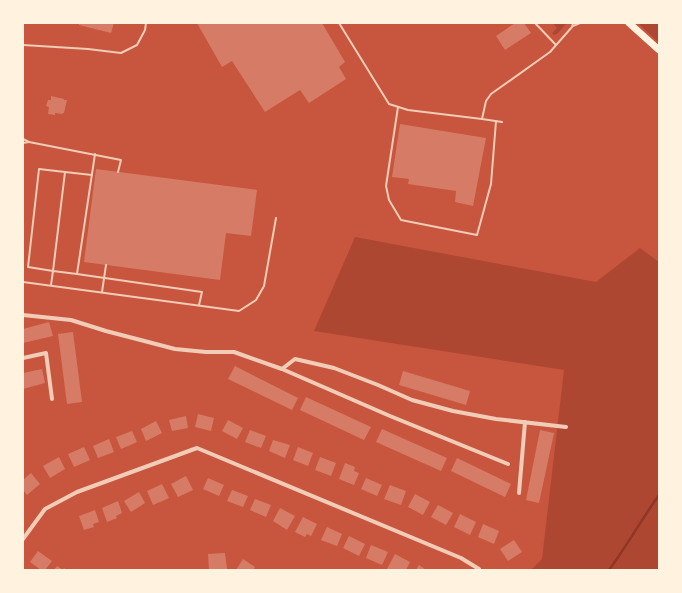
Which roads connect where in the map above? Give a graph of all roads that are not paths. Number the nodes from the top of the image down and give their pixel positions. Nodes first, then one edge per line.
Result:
1 (146, 23) edge
2 (338, 23) edge
3 (535, 23) edge
4 (573, 23) edge
5 (580, 23) edge
6 (628, 23) edge
7 (572, 27) junction
8 (23, 45) edge
9 (556, 46) junction
10 (659, 50) edge
11 (398, 107) junction
12 (482, 119) junction
13 (496, 121) junction
14 (502, 122) dead end
15 (23, 139) edge
16 (29, 142) junction
17 (23, 143) edge
18 (95, 154) junction
19 (65, 172) junction
20 (118, 172) dead end
21 (92, 174) junction
22 (276, 218) dead end
23 (106, 265) dead end
24 (53, 271) junction
25 (77, 274) junction
26 (104, 278) junction
27 (23, 282) edge
28 (52, 286) junction
29 (102, 292) junction
30 (200, 305) junction
31 (23, 315) edge
32 (23, 358) edge
33 (282, 369) junction
34 (52, 399) dead end
35 (526, 422) junction
36 (566, 427) dead end
37 (508, 464) dead end
38 (519, 493) dead end
39 (23, 539) edge
40 (478, 570) edge

1 - 8 lane
2 - 11 lane
3 - 9 lane
4 - 7 lane
5 - 7 lane
6 - 10 highway
7 - 9 lane
9 - 12 lane
11 - 12 lane
11 - 13 lane
12 - 13 lane
13 - 14 lane
15 - 16 lane
16 - 17 lane
16 - 18 lane
18 - 20 lane
18 - 21 lane
19 - 21 lane
19 - 24 lane
19 - 24 lane
21 - 25 lane
22 - 30 lane
23 - 26 lane
24 - 25 lane
24 - 28 lane
25 - 26 lane
26 - 29 lane
26 - 30 lane
27 - 28 lane
28 - 29 lane
29 - 30 lane
31 - 33 street
32 - 34 street
33 - 35 street
33 - 37 street
35 - 36 street
35 - 38 street
39 - 40 street

